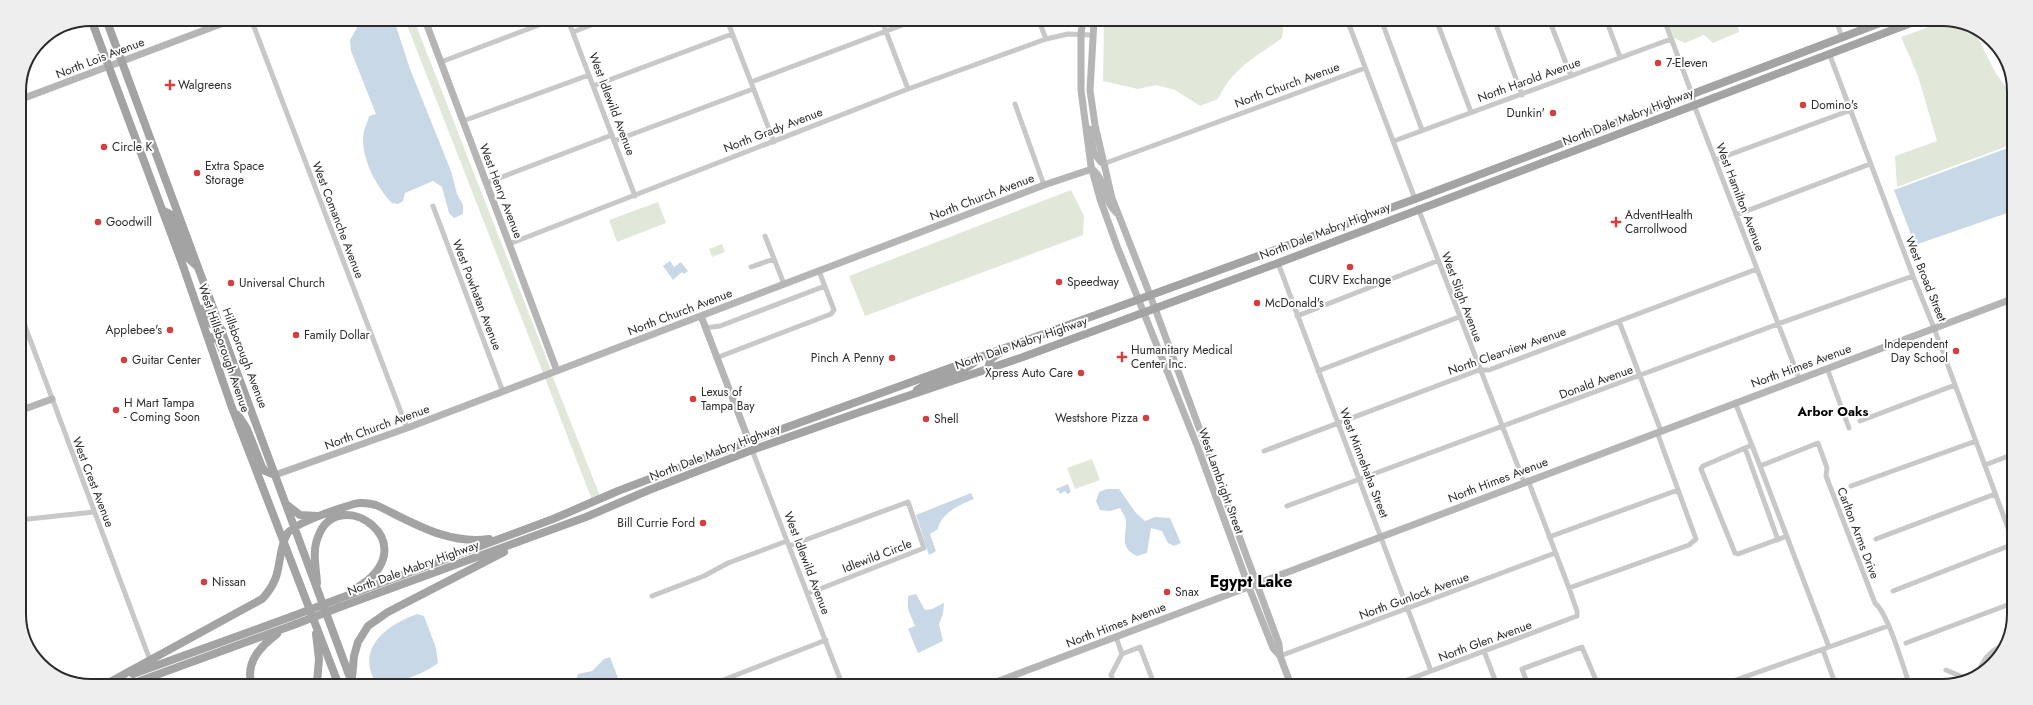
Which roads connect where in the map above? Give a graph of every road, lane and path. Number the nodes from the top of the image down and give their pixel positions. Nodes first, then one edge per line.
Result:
1 (94, 26) edge
2 (109, 26) edge
3 (215, 26) edge
4 (254, 26) edge
5 (427, 26) edge
6 (536, 26) edge
7 (570, 26) edge
8 (588, 26) edge
9 (730, 26) edge
10 (884, 26) edge
11 (899, 26) edge
12 (1041, 26) edge
13 (1082, 26) edge
14 (1093, 26) edge
15 (1350, 26) edge
16 (1383, 26) edge
17 (1439, 26) edge
18 (1496, 26) edge
19 (1552, 26) edge
20 (1608, 26) edge
21 (1666, 26) edge
22 (1838, 26) edge
23 (1872, 26) edge
24 (1895, 26) edge
25 (1903, 26) edge
26 (1892, 30) junction
27 (886, 31) junction
28 (573, 32) junction
29 (1081, 33) junction
30 (732, 34) junction
31 (1092, 34) junction
32 (1842, 37) junction
33 (1046, 39) junction
34 (1671, 39) junction
35 (1829, 53) junction
36 (1620, 57) junction
37 (122, 61) junction
38 (441, 62) junction
39 (109, 66) junction
40 (1366, 68) junction
41 (1777, 73) junction
42 (589, 75) junction
43 (1571, 76) junction
44 (751, 82) junction
45 (593, 86) junction
46 (753, 89) junction
47 (908, 89) junction
48 (1692, 94) junction
49 (1522, 95) junction
50 (26, 97) edge
51 (1015, 104) dead end
52 (1694, 105) junction
53 (1851, 110) junction
54 (1471, 112) junction
55 (1084, 114) junction
56 (1627, 119) junction
57 (463, 121) junction
58 (1422, 130) junction
59 (612, 135) junction
60 (1576, 138) junction
61 (614, 141) junction
62 (1394, 141) junction
63 (774, 142) junction
64 (1595, 142) junction
65 (1715, 160) junction
66 (1103, 164) junction
67 (1870, 164) junction
68 (1495, 168) junction
69 (1092, 169) junction
70 (1492, 181) junction
71 (486, 183) junction
72 (1044, 185) junction
73 (635, 196) junction
74 (1415, 199) junction
75 (433, 206) dead end
76 (1418, 208) junction
77 (162, 210) junction
78 (1118, 214) junction
79 (1736, 215) junction
80 (765, 236) dead end
81 (1329, 242) junction
82 (509, 244) junction
83 (774, 259) junction
84 (1437, 261) junction
85 (182, 263) junction
86 (1278, 263) junction
87 (199, 267) junction
88 (751, 267) dead end
89 (1757, 269) junction
90 (819, 271) junction
91 (1913, 276) junction
92 (784, 284) junction
93 (824, 286) junction
94 (1150, 295) junction
95 (1139, 299) junction
96 (2007, 301) edge
97 (1155, 308) junction
98 (1144, 312) junction
99 (701, 316) junction
100 (1296, 316) junction
101 (1459, 317) junction
102 (1619, 321) junction
103 (1778, 324) junction
104 (705, 328) junction
105 (1934, 328) junction
106 (26, 329) edge
107 (222, 330) junction
108 (208, 336) junction
109 (1009, 345) junction
110 (980, 357) junction
111 (716, 358) junction
112 (988, 368) junction
113 (1827, 368) junction
114 (1479, 370) junction
115 (557, 371) junction
116 (1318, 371) junction
117 (1640, 376) junction
118 (1799, 378) junction
119 (1955, 385) junction
120 (503, 392) junction
121 (880, 394) junction
122 (912, 394) junction
123 (247, 398) junction
124 (52, 399) junction
125 (1735, 402) junction
126 (231, 405) junction
127 (26, 408) edge
128 (835, 410) junction
129 (863, 410) junction
130 (1860, 421) dead end
131 (1338, 423) junction
132 (819, 426) junction
133 (1503, 427) junction
134 (407, 428) junction
135 (1849, 428) dead end
136 (1659, 431) junction
137 (773, 432) junction
138 (748, 441) junction
139 (1976, 441) junction
140 (1752, 445) junction
141 (1744, 448) junction
142 (752, 450) junction
143 (1264, 451) dead end
144 (2007, 457) edge
145 (696, 461) junction
146 (1985, 465) junction
147 (1760, 466) junction
148 (701, 471) junction
149 (275, 475) junction
150 (1359, 479) junction
151 (1526, 481) junction
152 (1852, 486) dead end
153 (649, 490) junction
154 (1678, 490) junction
155 (618, 491) junction
156 (1995, 494) junction
157 (285, 503) junction
158 (1286, 506) dead end
159 (94, 512) junction
160 (323, 516) junction
161 (587, 517) junction
162 (26, 519) edge
163 (2007, 526) edge
164 (294, 527) junction
165 (511, 534) junction
166 (535, 536) junction
167 (1787, 536) junction
168 (1381, 537) junction
169 (1549, 537) junction
170 (1876, 539) dead end
171 (1778, 540) junction
172 (283, 544) junction
173 (788, 544) junction
174 (2007, 547) edge
175 (1555, 553) junction
176 (1256, 583) junction
177 (1248, 586) junction
178 (1569, 588) junction
179 (1893, 591) dead end
180 (318, 593) junction
181 (807, 594) junction
182 (652, 596) dead end
183 (339, 603) junction
184 (2007, 605) edge
185 (1407, 609) junction
186 (1577, 611) joint
187 (294, 620) junction
188 (315, 624) junction
189 (1888, 626) junction
190 (285, 628) junction
191 (1116, 637) junction
192 (826, 640) junction
193 (1906, 642) dead end
194 (1829, 647) junction
195 (1997, 648) edge
196 (1823, 650) junction
197 (1484, 651) junction
198 (1122, 654) junction
199 (1280, 656) junction
200 (150, 660) junction
201 (1980, 666) edge
202 (1946, 670) dead end
203 (1431, 671) junction
204 (1961, 676) edge
205 (116, 679) edge
206 (120, 679) edge
207 (145, 679) edge
208 (251, 679) edge
209 (317, 679) edge
210 (336, 679) edge
211 (351, 679) edge
212 (352, 679) edge
213 (726, 679) edge
214 (840, 679) edge
215 (1012, 679) edge
216 (1112, 679) edge
217 (1152, 679) edge
218 (1289, 679) edge
219 (1410, 679) edge
220 (1495, 679) edge
221 (1526, 679) edge
222 (1595, 679) edge
223 (1739, 679) edge
224 (1833, 679) edge
225 (1907, 679) edge

1 - 39 main road, West Hillsborough Avenue
2 - 37 main road, Hillsborough Avenue
3 - 37 street, North Lois Avenue
4 - 134 street, West Comanche Avenue
5 - 38 street, West Henry Avenue
6 - 38 street
7 - 28 street, West Idlewild Avenue
8 - 28 street
9 - 30 street
10 - 27 street
11 - 27 street
12 - 33 street
13 - 29 street
14 - 31 street
15 - 40 street
16 - 58 street
17 - 54 street
18 - 49 street
19 - 43 street
20 - 36 street
21 - 34 street, West Hamilton Avenue
22 - 32 street
23 - 32 main road, North Dale Mabry Highway
24 - 26 main road
25 - 26 main road, North Dale Mabry Highway
26 - 35 main road, North Dale Mabry Highway
27 - 44 street
27 - 47 street
28 - 42 street, West Idlewild Avenue
29 - 31 street, North Grady Avenue
29 - 33 street, North Grady Avenue
29 - 55 street
30 - 44 street
30 - 45 street
31 - 66 street
32 - 41 main road
32 - 48 main road, North Dale Mabry Highway
33 - 47 street, North Grady Avenue
34 - 36 street, North Harold Avenue
34 - 48 street, West Hamilton Avenue
35 - 41 main road, North Dale Mabry Highway
35 - 53 street, West Broad Street
36 - 43 street, North Harold Avenue
37 - 39 street, North Lois Avenue
37 - 87 main road, Hillsborough Avenue
38 - 57 street, West Henry Avenue
39 - 50 street, North Lois Avenue
39 - 77 main road, West Hillsborough Avenue
40 - 62 street
40 - 66 street, North Church Avenue
41 - 52 main road, North Dale Mabry Highway
42 - 45 street, West Idlewild Avenue
42 - 57 street
43 - 49 street, North Harold Avenue
44 - 46 street
45 - 59 street, West Idlewild Avenue
46 - 61 street
46 - 63 street
47 - 63 street, North Grady Avenue
48 - 52 street, West Hamilton Avenue
48 - 56 main road, North Dale Mabry Highway
49 - 54 street, North Harold Avenue
51 - 72 street
52 - 64 main road, North Dale Mabry Highway
52 - 65 street, West Hamilton Avenue
53 - 65 street
53 - 67 street, West Broad Street
54 - 58 street, North Harold Avenue
55 - 66 street
55 - 69 street, West Lambright Street
56 - 60 main road, North Dale Mabry Highway
56 - 64 main road
57 - 71 street, West Henry Avenue
58 - 62 street, North Harold Avenue
59 - 61 street, West Idlewild Avenue
59 - 71 street
60 - 68 main road, North Dale Mabry Highway
60 - 70 main road
61 - 73 street, West Idlewild Avenue
62 - 74 street
63 - 73 street, North Grady Avenue
64 - 70 main road, North Dale Mabry Highway
65 - 79 street, West Hamilton Avenue
66 - 78 street
67 - 79 street
67 - 91 street, West Broad Street
68 - 74 main road, North Dale Mabry Highway
68 - 76 main road
69 - 72 street, North Church Avenue
69 - 78 street
69 - 95 street, West Lambright Street
70 - 76 main road, North Dale Mabry Highway
71 - 82 street, West Henry Avenue
72 - 90 street, North Church Avenue
73 - 82 street, North Grady Avenue
74 - 81 main road
74 - 94 main road, North Dale Mabry Highway
75 - 120 street, West Powhatan Avenue
76 - 81 main road, North Dale Mabry Highway
76 - 84 street, West Sligh Avenue
77 - 85 main road, West Hillsborough Avenue
77 - 87 main road
78 - 94 street, West Lambright Street
79 - 89 street, West Hamilton Avenue
80 - 83 street
81 - 86 main road, North Dale Mabry Highway
82 - 115 street, West Henry Avenue
83 - 88 street
83 - 92 street
84 - 100 street
84 - 101 street, West Sligh Avenue
85 - 107 main road
85 - 108 main road, West Hillsborough Avenue
86 - 97 main road, North Dale Mabry Highway
86 - 100 street, West Minnehaha Street
87 - 107 main road, Hillsborough Avenue
89 - 102 street, North Clearview Avenue
89 - 103 street, West Hamilton Avenue
90 - 92 street, North Church Avenue
90 - 93 street
91 - 103 street, Donald Avenue
91 - 105 street, West Broad Street
92 - 99 street, North Church Avenue
93 - 104 street
93 - 111 street
94 - 95 main road, North Dale Mabry Highway
94 - 97 street, West Lambright Street
95 - 98 street, West Lambright Street
95 - 109 main road, North Dale Mabry Highway
96 - 105 street, North Himes Avenue
97 - 98 main road, North Dale Mabry Highway
97 - 176 street, West Lambright Street
98 - 112 main road, North Dale Mabry Highway
98 - 177 street, West Lambright Street
99 - 104 street
99 - 115 street, North Church Avenue
100 - 116 street, West Minnehaha Street
101 - 114 street, West Sligh Avenue
101 - 116 street
102 - 114 street, North Clearview Avenue
102 - 117 street
103 - 117 street, Donald Avenue
103 - 118 street, West Hamilton Avenue
104 - 111 street
105 - 113 street, North Himes Avenue
105 - 119 street, West Broad Street
106 - 124 street, West Crest Avenue
107 - 123 main road, Hillsborough Avenue
108 - 123 main road
108 - 126 main road, West Hillsborough Avenue
109 - 110 main road, North Dale Mabry Highway
109 - 112 main road
110 - 121 main road, North Dale Mabry Highway
110 - 122 main road
111 - 138 street
112 - 122 main road, North Dale Mabry Highway
113 - 118 street, North Himes Avenue
113 - 135 street
114 - 131 street, North Clearview Avenue
114 - 133 street, West Sligh Avenue
115 - 120 street, North Church Avenue
116 - 131 street, West Minnehaha Street
117 - 133 street, Donald Avenue
117 - 136 street
118 - 125 street, North Himes Avenue
119 - 130 street
119 - 139 street, West Broad Street
120 - 134 street, North Church Avenue
121 - 128 main road, North Dale Mabry Highway
121 - 129 main road
122 - 129 main road, North Dale Mabry Highway
123 - 149 main road, Hillsborough Avenue
124 - 127 street
124 - 159 street, West Crest Avenue
125 - 136 street, North Himes Avenue
125 - 140 street
126 - 149 main road
126 - 172 main road, West Hillsborough Avenue
128 - 132 main road
128 - 137 main road, North Dale Mabry Highway
129 - 132 main road, North Dale Mabry Highway
131 - 143 street, North Clearview Avenue
131 - 150 street, West Minnehaha Street
132 - 142 main road, North Dale Mabry Highway
133 - 150 street, Donald Avenue
133 - 151 street, West Sligh Avenue
134 - 149 street, North Church Avenue
136 - 151 street, North Himes Avenue
136 - 154 street
137 - 138 main road, North Dale Mabry Highway
137 - 142 main road
138 - 145 main road, North Dale Mabry Highway
138 - 148 main road
139 - 146 street, West Broad Street
139 - 152 street
140 - 141 street
140 - 147 street
141 - 171 street
141 - 171 street
142 - 148 main road, North Dale Mabry Highway
142 - 173 street, West Idlewild Avenue
144 - 146 street
145 - 153 main road
145 - 155 main road, North Dale Mabry Highway
146 - 156 street, West Broad Street
147 - 167 street
147 - 189 street, Carlton Arms Drive
148 - 153 main road, North Dale Mabry Highway
149 - 157 main road, Hillsborough Avenue
150 - 158 street, Donald Avenue
150 - 168 street, West Minnehaha Street
151 - 168 street, North Himes Avenue
151 - 169 street, West Sligh Avenue
153 - 161 main road, North Dale Mabry Highway
154 - 169 street
154 - 178 street
155 - 161 main road
155 - 165 main road, North Dale Mabry Highway
156 - 163 street, West Broad Street
156 - 170 street
157 - 160 main road
157 - 164 main road, Hillsborough Avenue
159 - 162 street
159 - 200 street, West Crest Avenue
160 - 164 main road
160 - 165 main road
161 - 166 main road, North Dale Mabry Highway
164 - 172 main road
164 - 180 main road, Hillsborough Avenue
165 - 183 main road, North Dale Mabry Highway
166 - 183 main road, North Dale Mabry Highway
166 - 212 main road
167 - 171 street
167 - 194 street
168 - 176 street, North Himes Avenue
168 - 185 street, West Minnehaha Street
169 - 175 street, West Sligh Avenue
172 - 188 main road, West Hillsborough Avenue
172 - 200 main road
173 - 181 street, West Idlewild Avenue
173 - 181 street, Idlewild Circle
173 - 182 street
174 - 179 street
175 - 178 street, West Sligh Avenue
175 - 185 street, North Gunlock Avenue
176 - 177 street, North Himes Avenue
176 - 199 street, West Lambright Street
177 - 191 street, North Himes Avenue
177 - 199 street, West Lambright Street
178 - 186 street, West Sligh Avenue
180 - 183 main road
180 - 211 main road, Hillsborough Avenue
181 - 192 street, West Idlewild Avenue
183 - 187 main road, North Dale Mabry Highway, bridge
184 - 193 street
185 - 199 street, North Gunlock Avenue
185 - 203 street, West Minnehaha Street
186 - 197 street, North Glen Avenue
187 - 190 main road, North Dale Mabry Highway
187 - 206 main road, North Dale Mabry Highway
188 - 209 main road
188 - 210 main road, West Hillsborough Avenue
189 - 194 street
189 - 225 street, Carlton Arms Drive
190 - 207 main road, North Dale Mabry Highway
190 - 208 main road
191 - 198 street
191 - 215 street, North Himes Avenue
192 - 213 street
192 - 214 street, West Idlewild Avenue
194 - 196 street
195 - 201 street
196 - 223 street
196 - 224 street
197 - 203 street, North Glen Avenue
197 - 220 street
198 - 216 street
198 - 217 street
199 - 218 street, West Lambright Street
200 - 205 main road
202 - 204 street
203 - 219 street, North Glen Avenue
221 - 222 street

